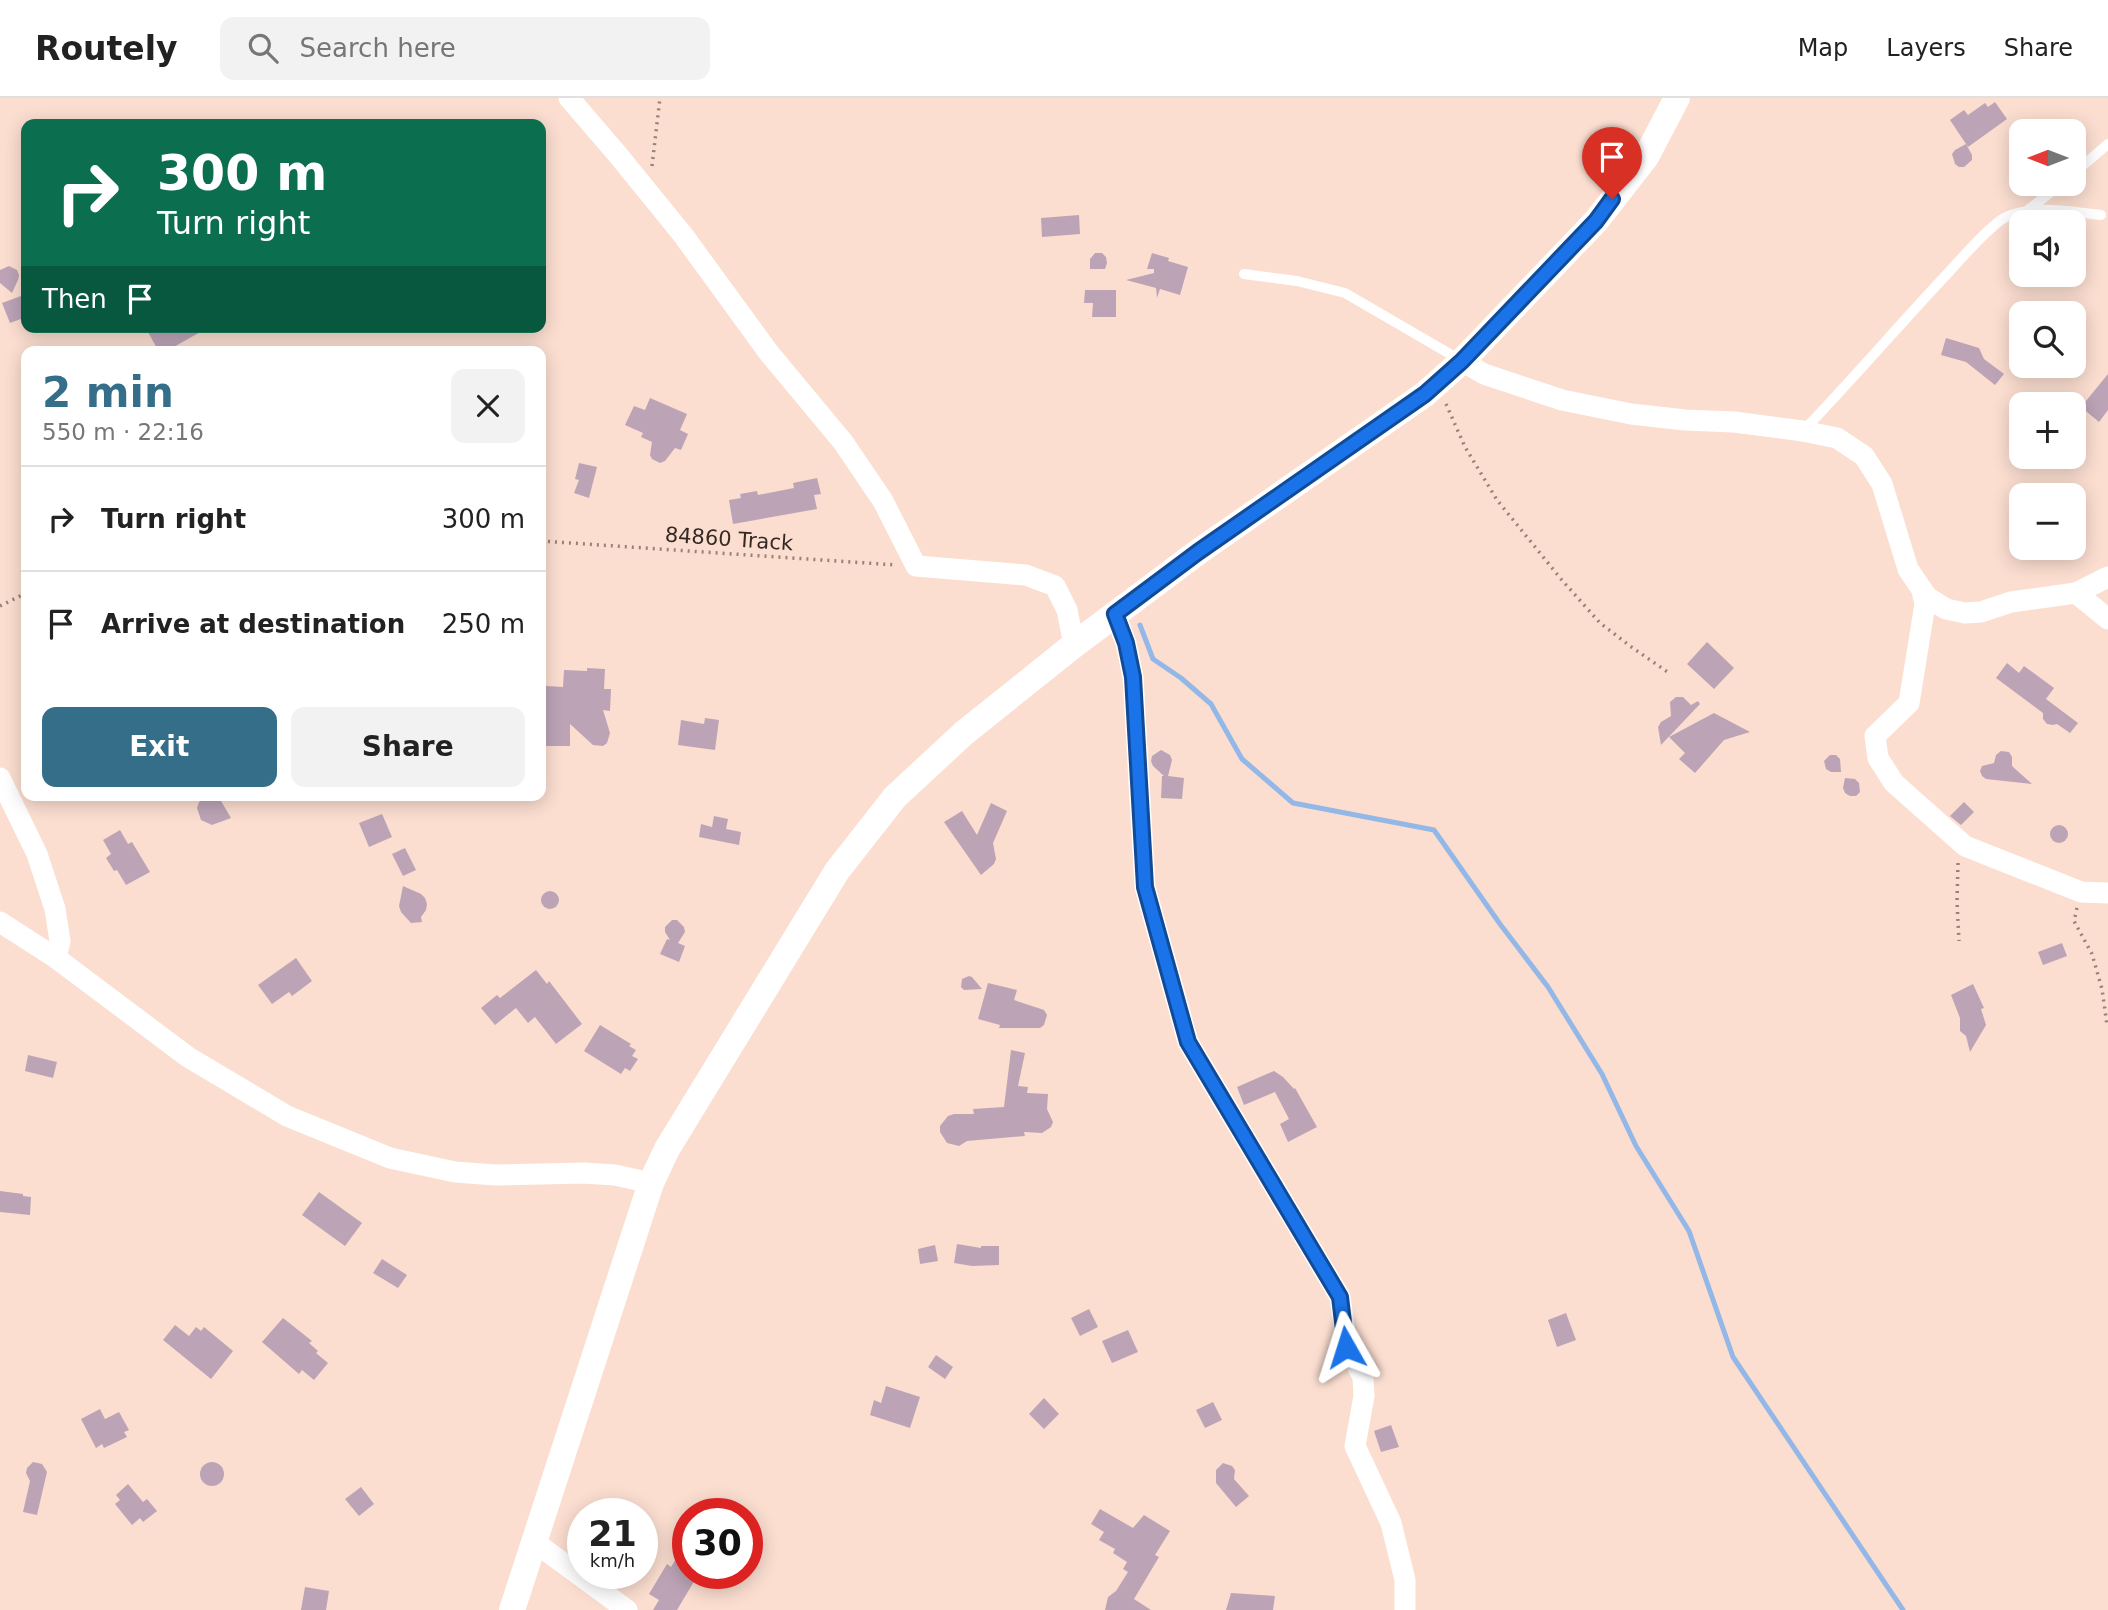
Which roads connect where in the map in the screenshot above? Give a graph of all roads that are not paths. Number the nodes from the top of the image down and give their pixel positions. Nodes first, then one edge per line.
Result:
1 (569, 98) edge
2 (1677, 98) edge
3 (2108, 144) edge
4 (2086, 163) edge
5 (2046, 196) edge
6 (2028, 209) junction
7 (2101, 215) dead end
8 (1244, 274) dead end
9 (1462, 361) junction
10 (1803, 430) junction
11 (2108, 577) edge
12 (1922, 590) junction
13 (2076, 593) junction
14 (1115, 614) junction
15 (2108, 619) edge
16 (1074, 645) junction
17 (0, 778) edge
18 (2108, 893) edge
19 (0, 922) edge
20 (56, 958) junction
21 (651, 1183) junction
22 (533, 1541) junction
23 (512, 1610) edge
24 (627, 1610) edge
25 (1405, 1610) edge

1 - 16 street
2 - 9 street
3 - 4 lane
5 - 6 lane
6 - 7 lane
6 - 10 lane
8 - 9 lane
9 - 10 street
9 - 14 street
10 - 12 street
11 - 13 street
12 - 13 street
12 - 18 street
13 - 15 street
14 - 16 street
14 - 25 street
16 - 21 street
17 - 20 street
19 - 20 street
20 - 21 street
21 - 22 street
22 - 23 street
22 - 24 street

